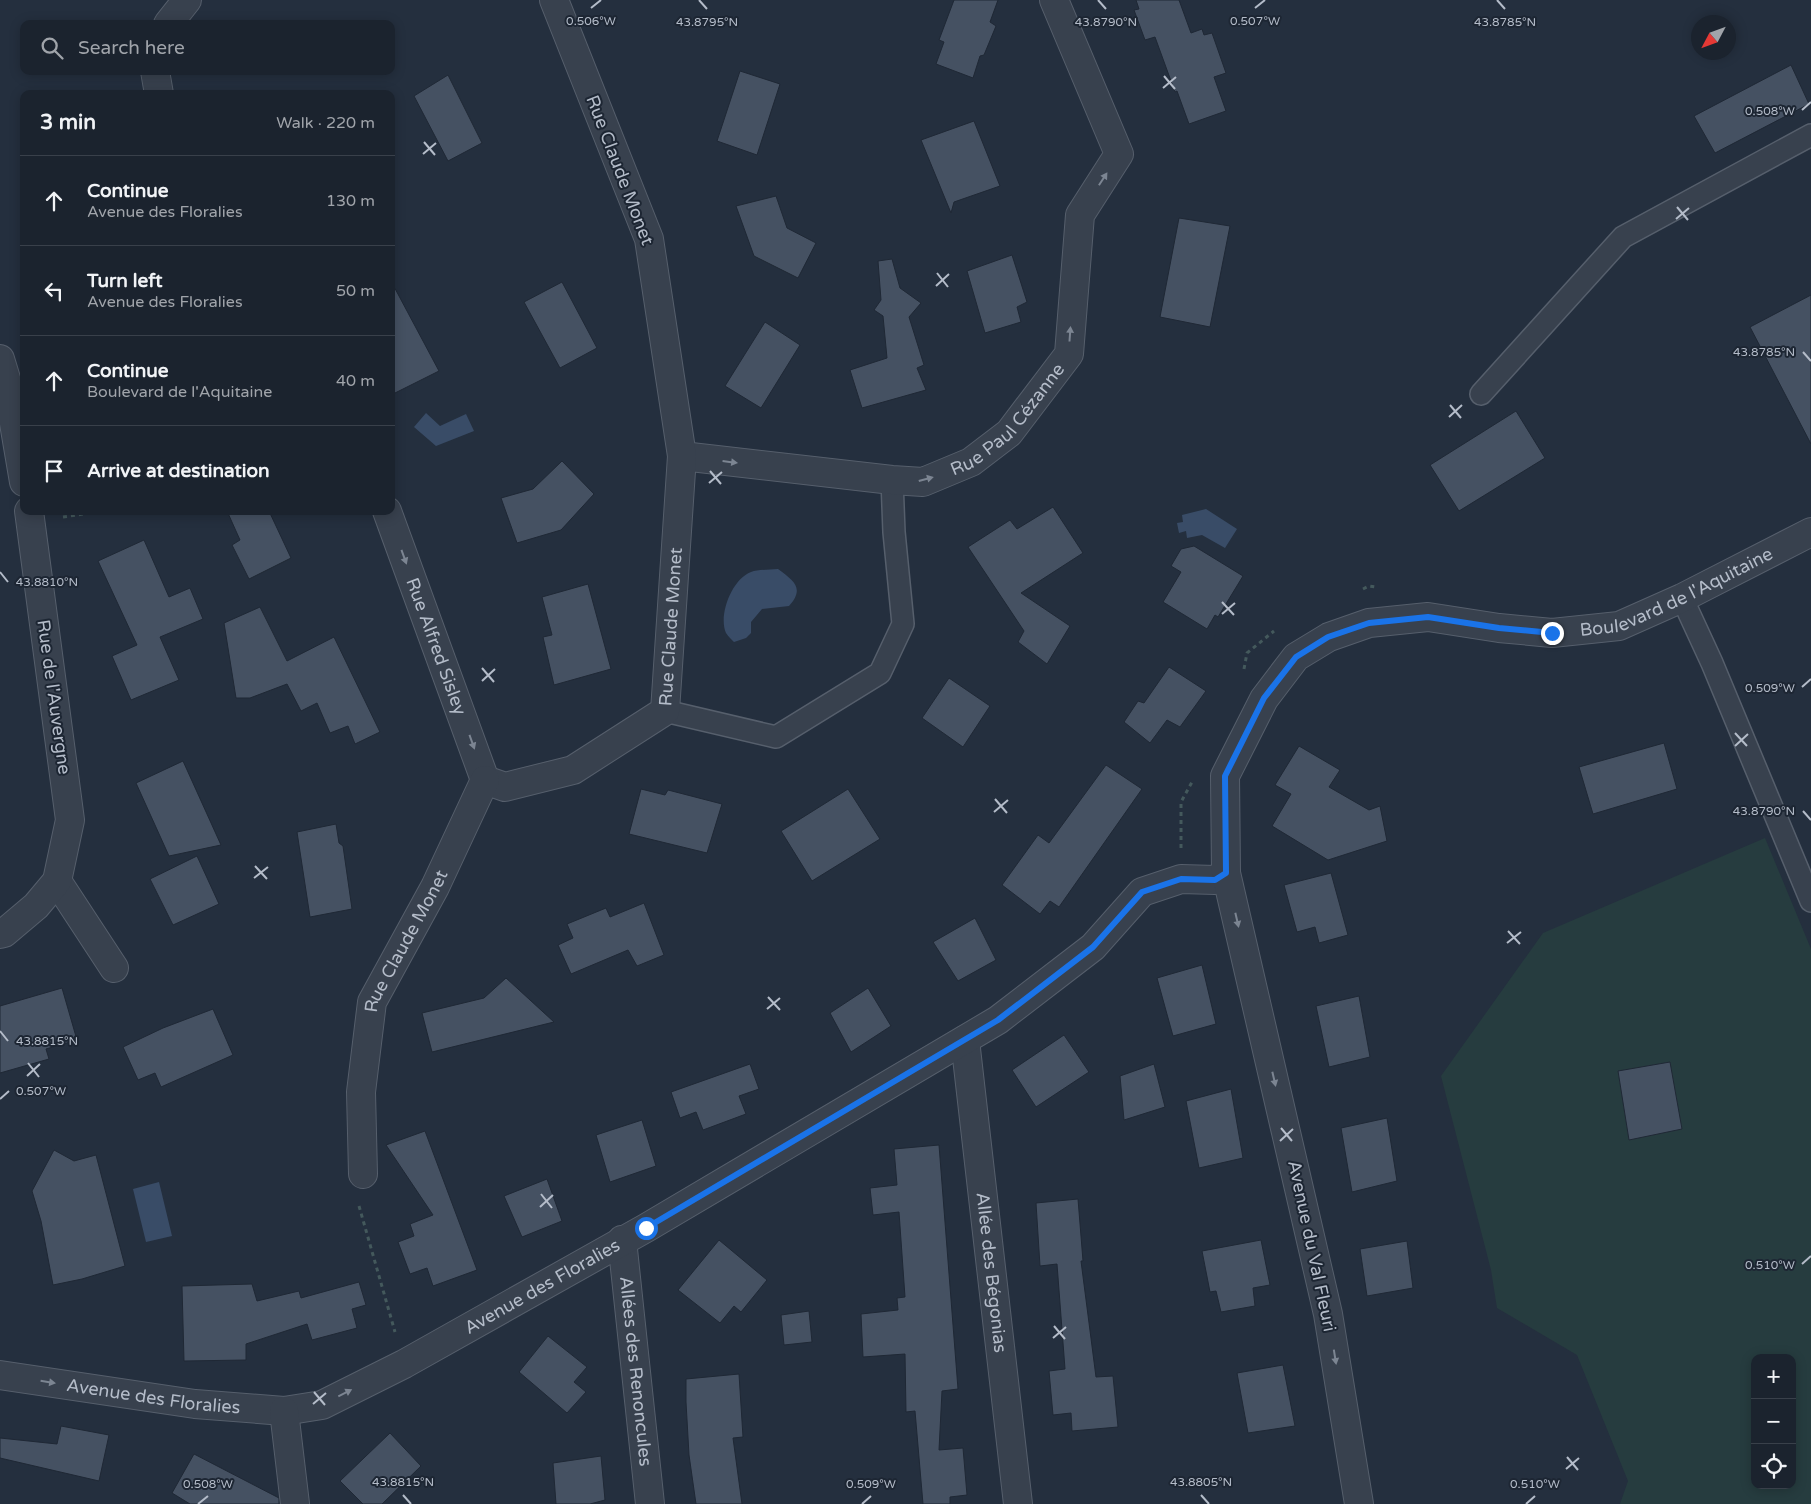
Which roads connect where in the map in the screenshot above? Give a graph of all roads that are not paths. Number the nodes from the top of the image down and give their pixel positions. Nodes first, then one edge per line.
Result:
1 (187, 0) edge
2 (554, 0) edge
3 (1054, 0) edge
4 (171, 20) edge
5 (155, 75) edge
6 (158, 90) edge
7 (1811, 135) edge
8 (0, 359) edge
9 (1481, 394) dead end
10 (682, 456) junction
11 (20, 460) edge
12 (892, 480) junction
13 (30, 515) edge
14 (388, 515) edge
15 (1811, 532) edge
16 (1682, 598) junction
17 (665, 712) junction
18 (485, 780) junction
19 (1226, 873) junction
20 (57, 881) junction
21 (1811, 901) edge
22 (0, 934) edge
23 (114, 968) dead end
24 (965, 1040) junction
25 (363, 1174) road end
26 (622, 1240) junction
27 (0, 1375) edge
28 (284, 1411) junction
29 (295, 1504) edge
30 (650, 1504) edge
31 (1018, 1504) edge
32 (1359, 1504) edge

1 - 4 street
2 - 10 street, Rue Claude Monet
12 -> 3 street, Rue Paul Cézanne
5 - 6 street
7 - 9 lane
8 - 11 street
10 -> 12 street, Rue Paul Cézanne
10 - 17 street, Rue Claude Monet
12 - 17 lane
13 - 20 street, Rue de l'Auvergne
14 -> 18 street, Rue Alfred Sisley
15 - 16 street, Boulevard de l'Aquitaine
16 - 19 street, Boulevard de l'Aquitaine
16 - 21 lane
17 - 18 street, Rue Claude Monet
18 - 25 street, Rue Claude Monet
19 - 24 street, Avenue des Floralies
19 -> 32 street, Avenue du Val Fleuri
20 - 22 street, Rue de l'Auvergne
20 - 23 street
24 - 26 street, Avenue des Floralies
24 - 31 street, Allée des Bégonias
28 -> 26 street, Avenue des Floralies
26 - 30 street, Allées des Renoncules
27 -> 28 street, Avenue des Floralies
28 - 29 street

